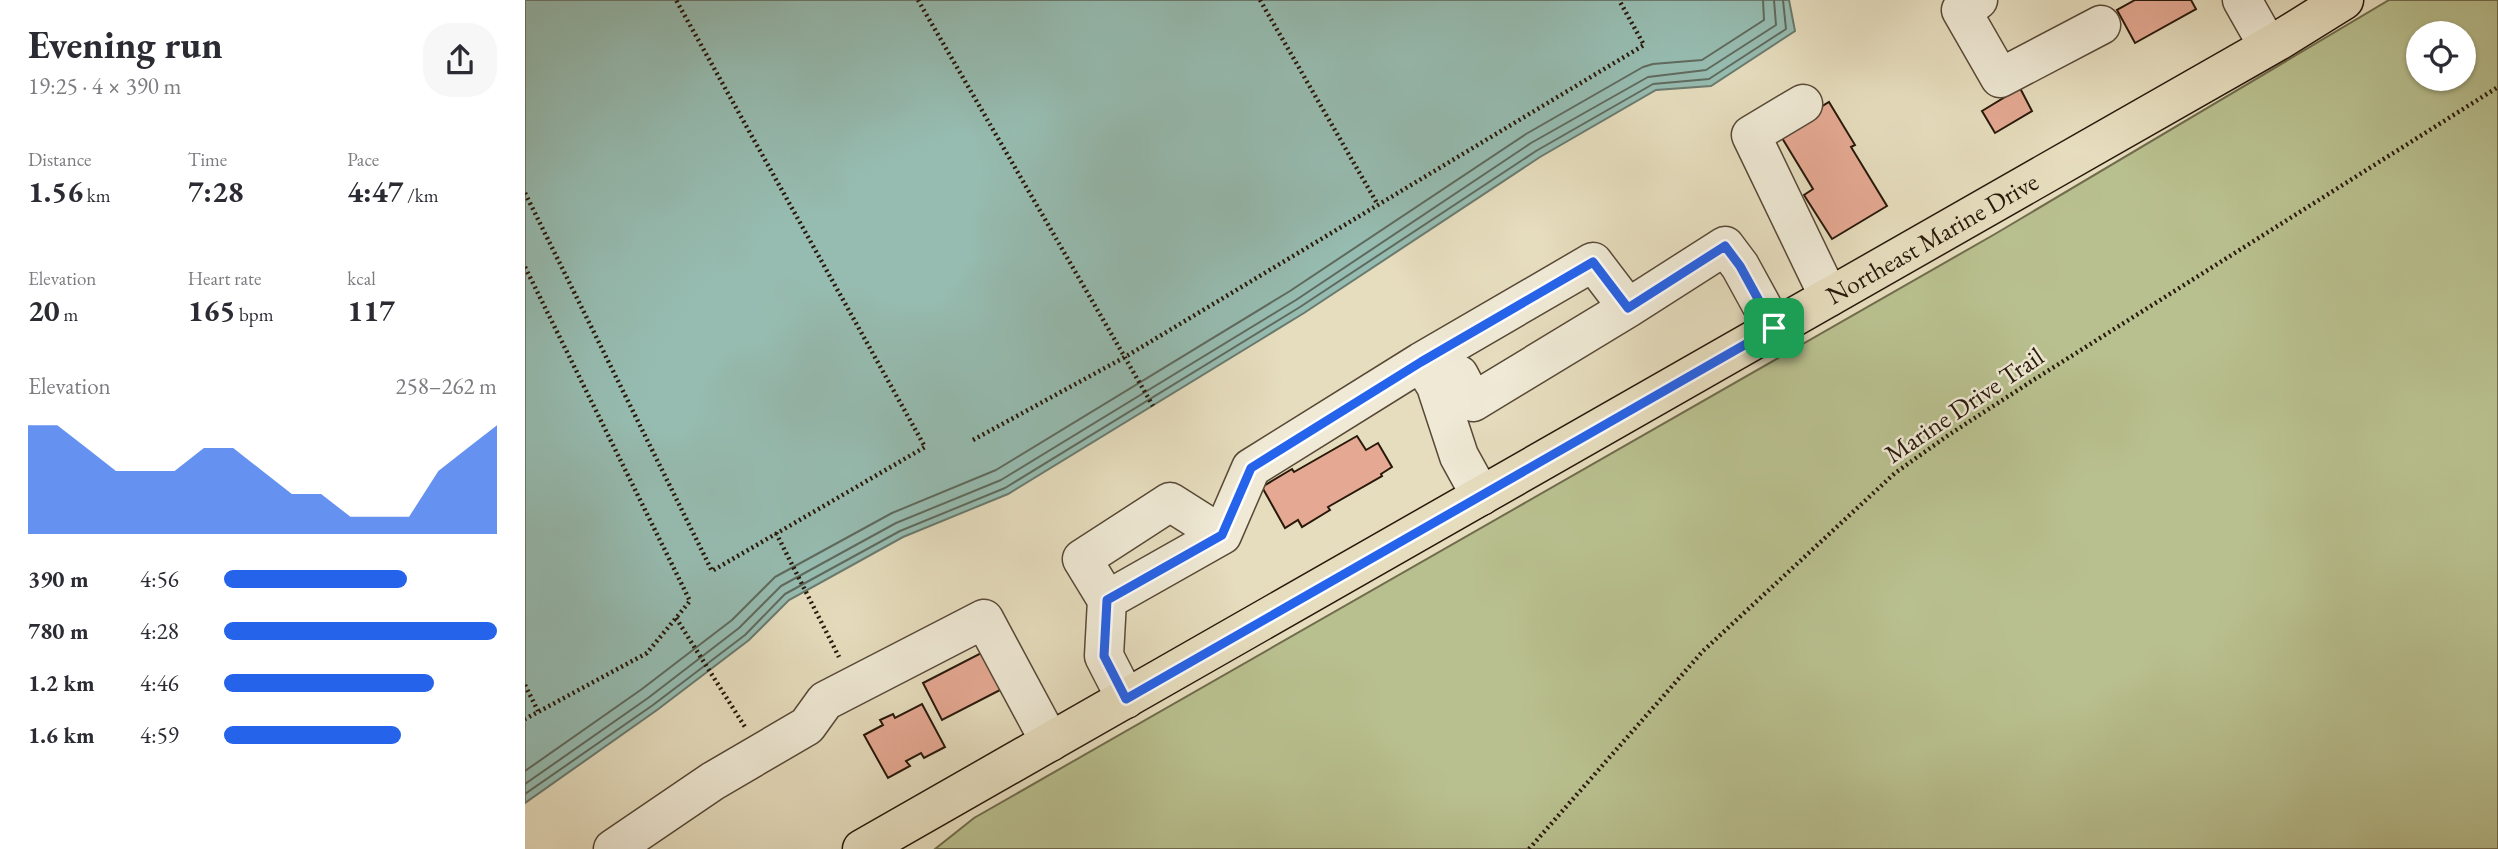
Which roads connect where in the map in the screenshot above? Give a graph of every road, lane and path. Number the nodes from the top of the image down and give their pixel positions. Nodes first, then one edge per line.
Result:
1 (675, 0) edge
2 (918, 0) edge
3 (1260, 0) edge
4 (1619, 0) edge
5 (1978, 0) edge
6 (2242, 0) edge
7 (2344, 0) edge
8 (2101, 25) dead end
9 (2268, 46) junction
10 (2498, 87) edge
11 (1803, 104) dead end
12 (525, 193) edge
13 (1378, 205) junction
14 (525, 267) edge
15 (1829, 297) junction
16 (1628, 308) junction
17 (1774, 328) junction
18 (1125, 357) junction
19 (1421, 362) junction
20 (1153, 406) dead end
21 (973, 440) dead end
22 (1481, 496) junction
23 (776, 533) junction
24 (1222, 535) junction
25 (1107, 600) junction
26 (676, 618) junction
27 (842, 663) dead end
28 (525, 685) edge
29 (1126, 699) junction
30 (538, 712) junction
31 (525, 719) edge
32 (747, 731) dead end
33 (1050, 742) junction
34 (865, 848) edge
35 (613, 849) edge
36 (1529, 849) edge

1 - 23 path
2 - 18 path
3 - 13 path
4 - 13 path
5 - 8 lane
6 - 9 lane
7 - 9 main road, Northeast Marine Drive
9 - 15 main road, Northeast Marine Drive
10 - 36 path, Marine Drive Trail
11 - 15 lane
12 - 23 path
13 - 18 path
14 - 26 path
15 - 17 main road, Northeast Marine Drive
16 - 17 lane
16 - 19 lane
16 - 19 lane
17 - 22 main road, Northeast Marine Drive
18 - 20 path
18 - 21 path
19 - 22 lane
19 - 24 lane
22 - 29 main road, Northeast Marine Drive
23 - 27 path
24 - 25 lane
24 - 25 lane
25 - 29 lane
26 - 30 path
26 - 32 path
28 - 30 path
29 - 33 main road, Northeast Marine Drive
30 - 31 path
33 - 34 main road, Northeast Marine Drive
33 - 35 lane

